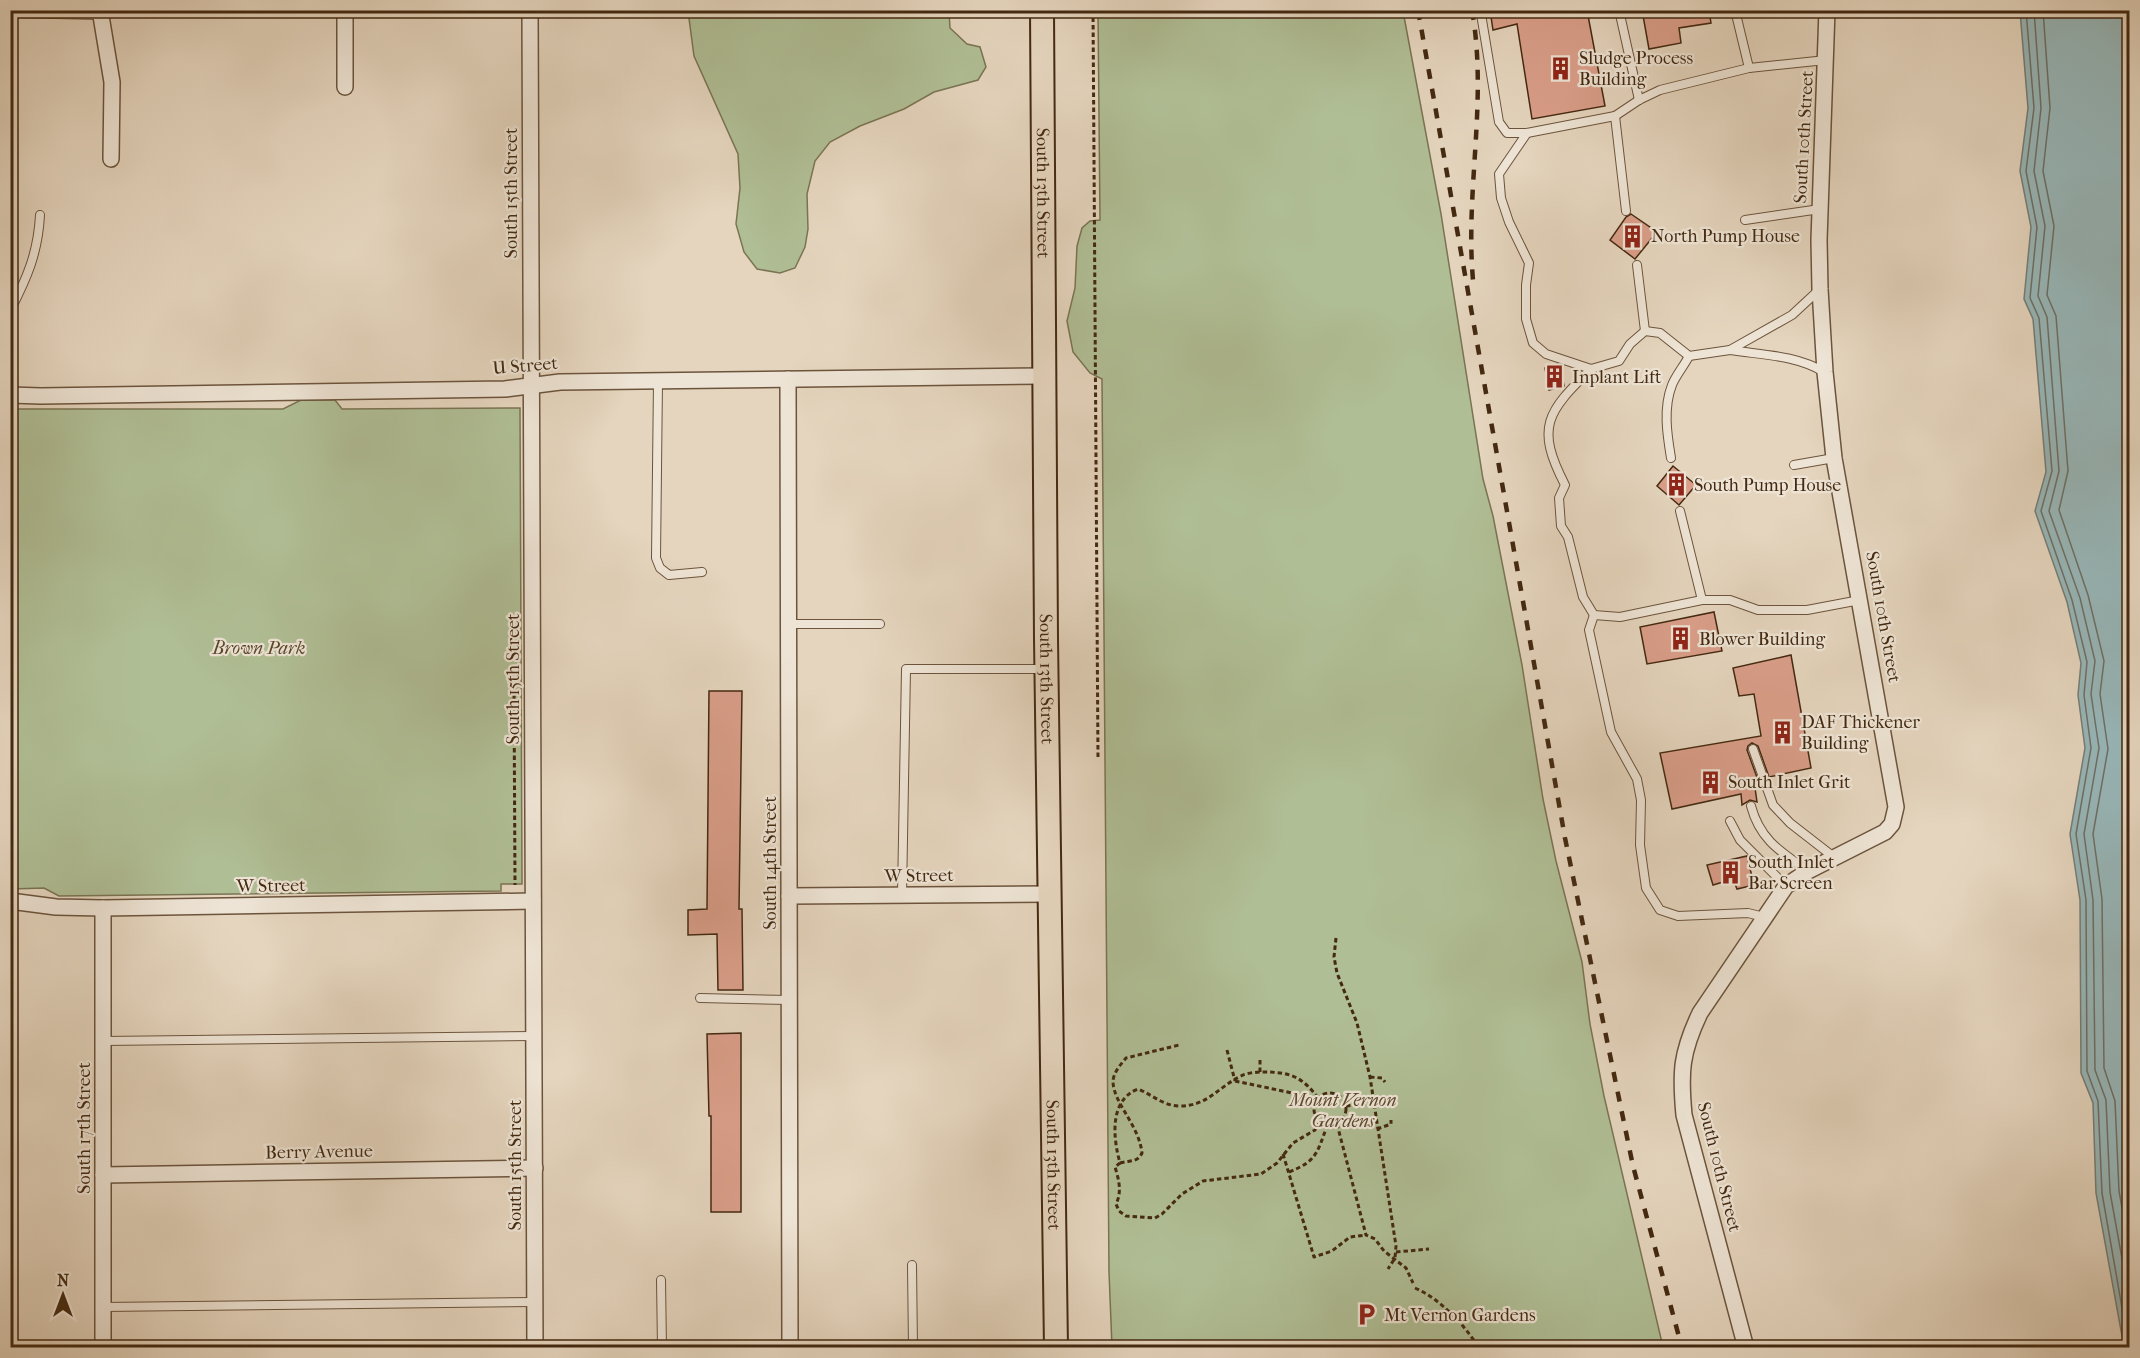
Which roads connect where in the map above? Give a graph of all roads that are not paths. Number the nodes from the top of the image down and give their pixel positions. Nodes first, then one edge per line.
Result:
1 (345, 10) edge
2 (530, 10) edge
3 (1042, 10) edge
4 (1619, 10) edge
5 (1735, 10) edge
6 (1827, 10) edge
7 (10, 13) edge
8 (100, 13) edge
9 (1481, 14) dead end
10 (1827, 60) junction
11 (1749, 68) junction
12 (345, 87) dead end
13 (1639, 100) junction
14 (1615, 116) junction
15 (1527, 133) junction
16 (111, 159) dead end
17 (1820, 209) junction
18 (1626, 211) dead end
19 (40, 215) dead end
20 (1745, 220) dead end
21 (1637, 265) dead end
22 (1820, 289) junction
23 (10, 311) edge
24 (1645, 332) junction
25 (1730, 350) junction
26 (1689, 356) junction
27 (1591, 369) junction
28 (1825, 372) junction
29 (1044, 376) junction
30 (788, 379) junction
31 (658, 381) junction
32 (532, 386) junction
33 (10, 395) edge
34 (1671, 458) dead end
35 (1834, 458) junction
36 (1794, 465) dead end
37 (1680, 511) dead end
38 (702, 572) dead end
39 (1702, 600) junction
40 (1860, 600) junction
41 (1594, 615) junction
42 (789, 624) junction
43 (879, 624) dead end
44 (1046, 669) junction
45 (1753, 749) dead end
46 (1751, 806) dead end
47 (1730, 821) dead end
48 (1835, 858) junction
49 (1808, 872) junction
50 (1786, 886) junction
51 (1050, 894) junction
52 (902, 895) junction
53 (789, 896) junction
54 (533, 901) junction
55 (10, 902) edge
56 (103, 908) junction
57 (1764, 916) junction
58 (700, 998) dead end
59 (789, 1000) junction
60 (534, 1036) junction
61 (103, 1041) junction
62 (535, 1168) junction
63 (103, 1175) junction
64 (912, 1265) dead end
65 (661, 1280) dead end
66 (535, 1302) junction
67 (102, 1307) junction
68 (103, 1347) edge
69 (536, 1347) edge
70 (662, 1347) edge
71 (790, 1347) edge
72 (913, 1347) edge
73 (1056, 1347) edge
74 (1746, 1347) edge

1 - 12 street
2 - 32 street, South 15th Street
3 - 29 main road, South 13th Street
4 - 13 lane
5 - 11 lane
6 - 10 street, South 10th Street
7 - 8 lane
8 - 16 street
9 - 15 lane
10 - 11 lane
10 - 17 street, South 10th Street
11 - 13 lane
13 - 14 lane
14 - 15 lane
14 - 18 lane
15 - 27 lane
17 - 20 lane
17 - 22 street, South 10th Street
19 - 23 lane
21 - 24 lane
22 - 25 lane
22 - 28 street, South 10th Street
24 - 26 lane
24 - 27 lane
25 - 26 lane
25 - 28 lane
26 - 34 lane
27 - 41 lane
28 - 35 street, South 10th Street
29 - 30 street, U Street
29 - 44 main road, South 13th Street
30 - 31 street, U Street
30 - 42 street, South 14th Street
31 - 32 street, U Street
31 - 38 lane
32 - 33 street, U Street
32 - 54 street, South 15th Street
35 - 36 lane
35 - 40 street, South 10th Street
37 - 39 lane
39 - 40 lane
39 - 41 lane
40 - 48 street, South 10th Street
41 - 57 lane
42 - 43 lane
42 - 53 street, South 14th Street
44 - 51 main road, South 13th Street
44 - 52 lane
45 - 48 lane
46 - 49 lane
47 - 50 lane
48 - 49 street, South 10th Street
49 - 50 street, South 10th Street
50 - 57 street, South 10th Street
51 - 52 street, W Street
51 - 73 main road, South 13th Street
52 - 53 street, W Street
53 - 59 street, South 14th Street
54 - 56 street, W Street
54 - 60 street, South 15th Street
55 - 56 street, W Street
56 - 61 street, South 17th Street
57 - 74 street, South 10th Street
58 - 59 lane
59 - 71 street, South 14th Street
60 - 61 lane
60 - 62 street, South 15th Street
61 - 63 street, South 17th Street
62 - 63 street, Berry Avenue
62 - 66 street, South 15th Street
63 - 67 street, South 17th Street
64 - 72 lane
65 - 70 lane
66 - 67 lane
66 - 69 street, South 15th Street
67 - 68 street, South 17th Street

